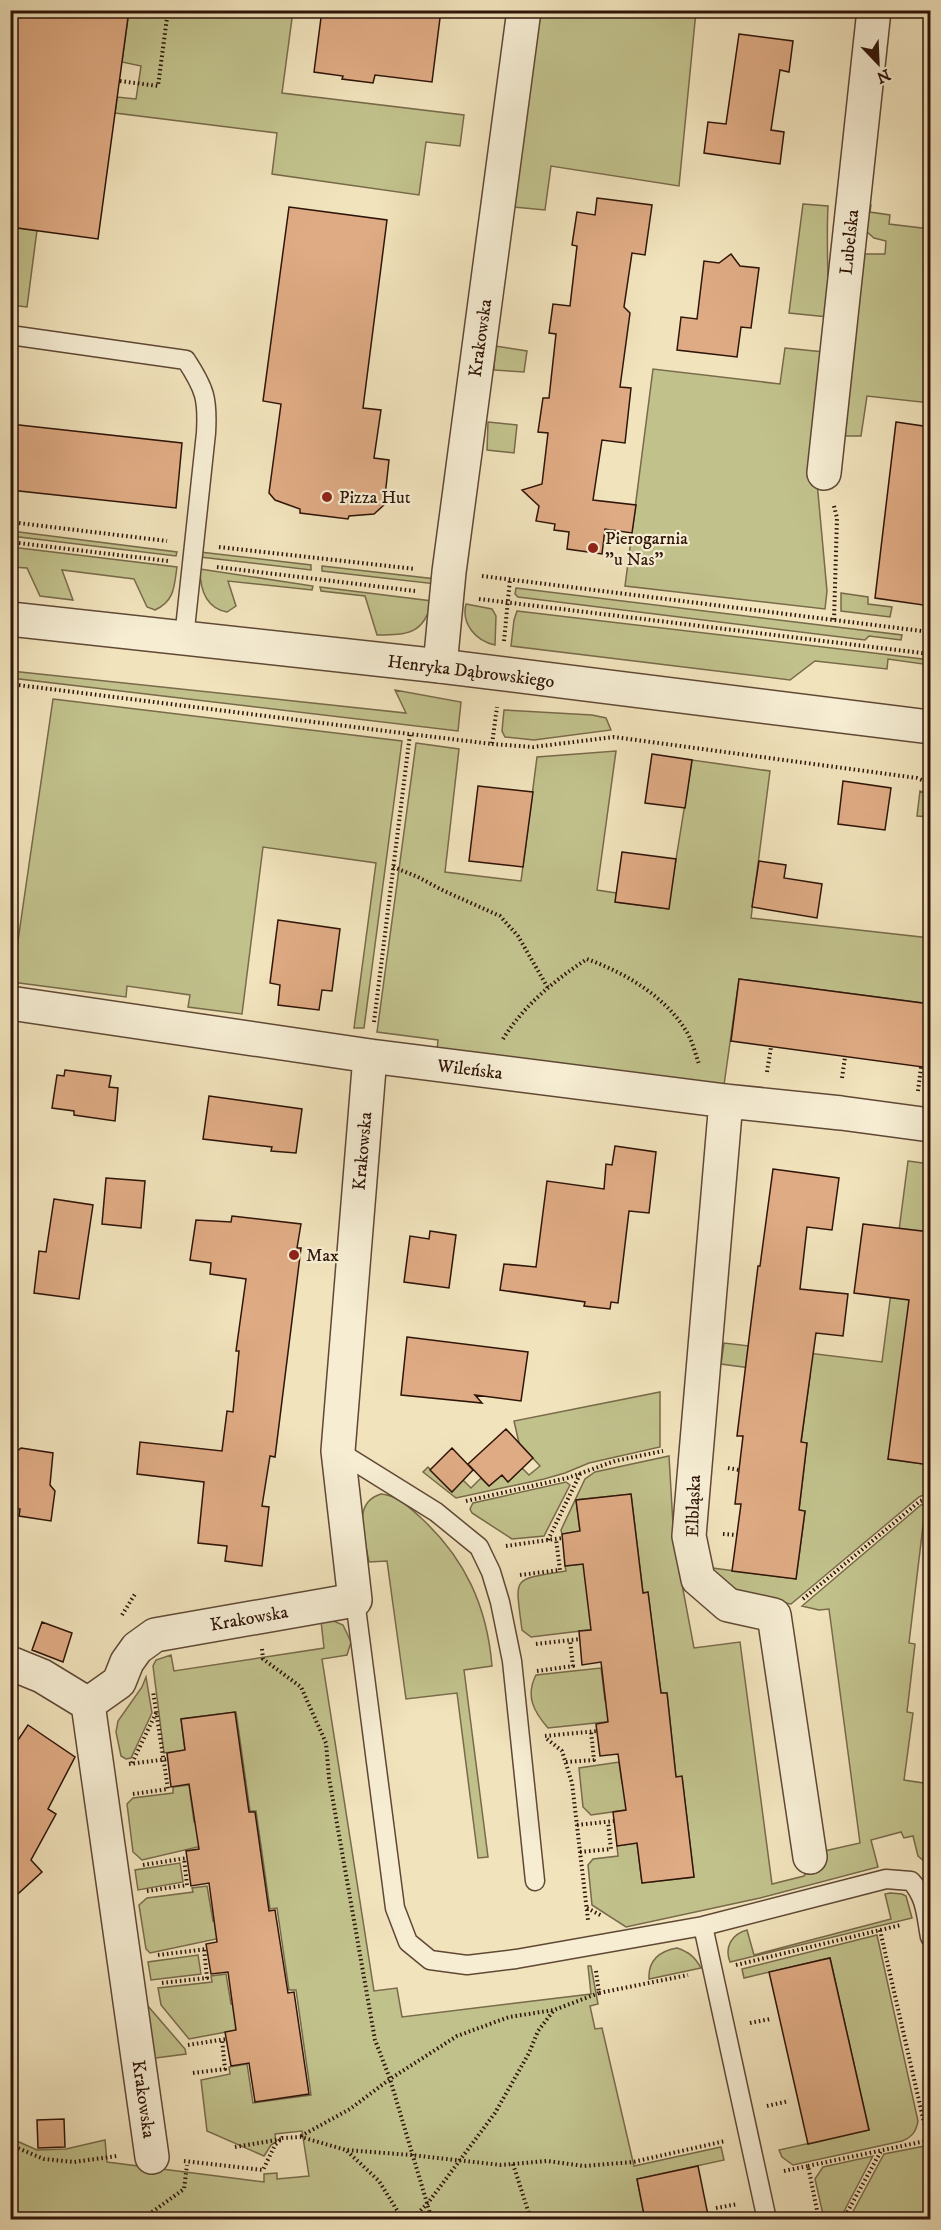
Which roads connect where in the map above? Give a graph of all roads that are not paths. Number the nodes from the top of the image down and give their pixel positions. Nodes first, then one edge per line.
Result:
1 (524, 10) edge
2 (874, 10) edge
3 (10, 335) edge
4 (824, 473) road end
5 (10, 619) edge
6 (184, 638) junction
7 (440, 666) junction
8 (930, 727) edge
9 (10, 1003) edge
10 (370, 1056) junction
11 (719, 1100) junction
12 (930, 1125) edge
13 (338, 1451) junction
14 (354, 1600) junction
15 (10, 1663) edge
16 (88, 1704) junction
17 (810, 1857) dead end
18 (535, 1881) dead end
19 (703, 1926) junction
20 (929, 1928) edge
21 (139, 2156) road end
22 (767, 2220) edge

1 - 7 street, Krakowska
2 - 4 street, Lubelska
3 - 6 lane
5 - 6 street, Henryka Dąbrowskiego
6 - 7 street, Henryka Dąbrowskiego
7 - 8 street, Henryka Dąbrowskiego
9 - 10 street, Wileńska
10 - 11 street, Wileńska
10 - 13 street, Krakowska
11 - 12 street, Wileńska
11 - 17 street, Elbląska
13 - 14 street, Krakowska
13 - 18 lane
14 - 16 street, Krakowska
14 - 19 lane
15 - 16 street
16 - 21 street, Krakowska
19 - 20 lane
19 - 22 lane

